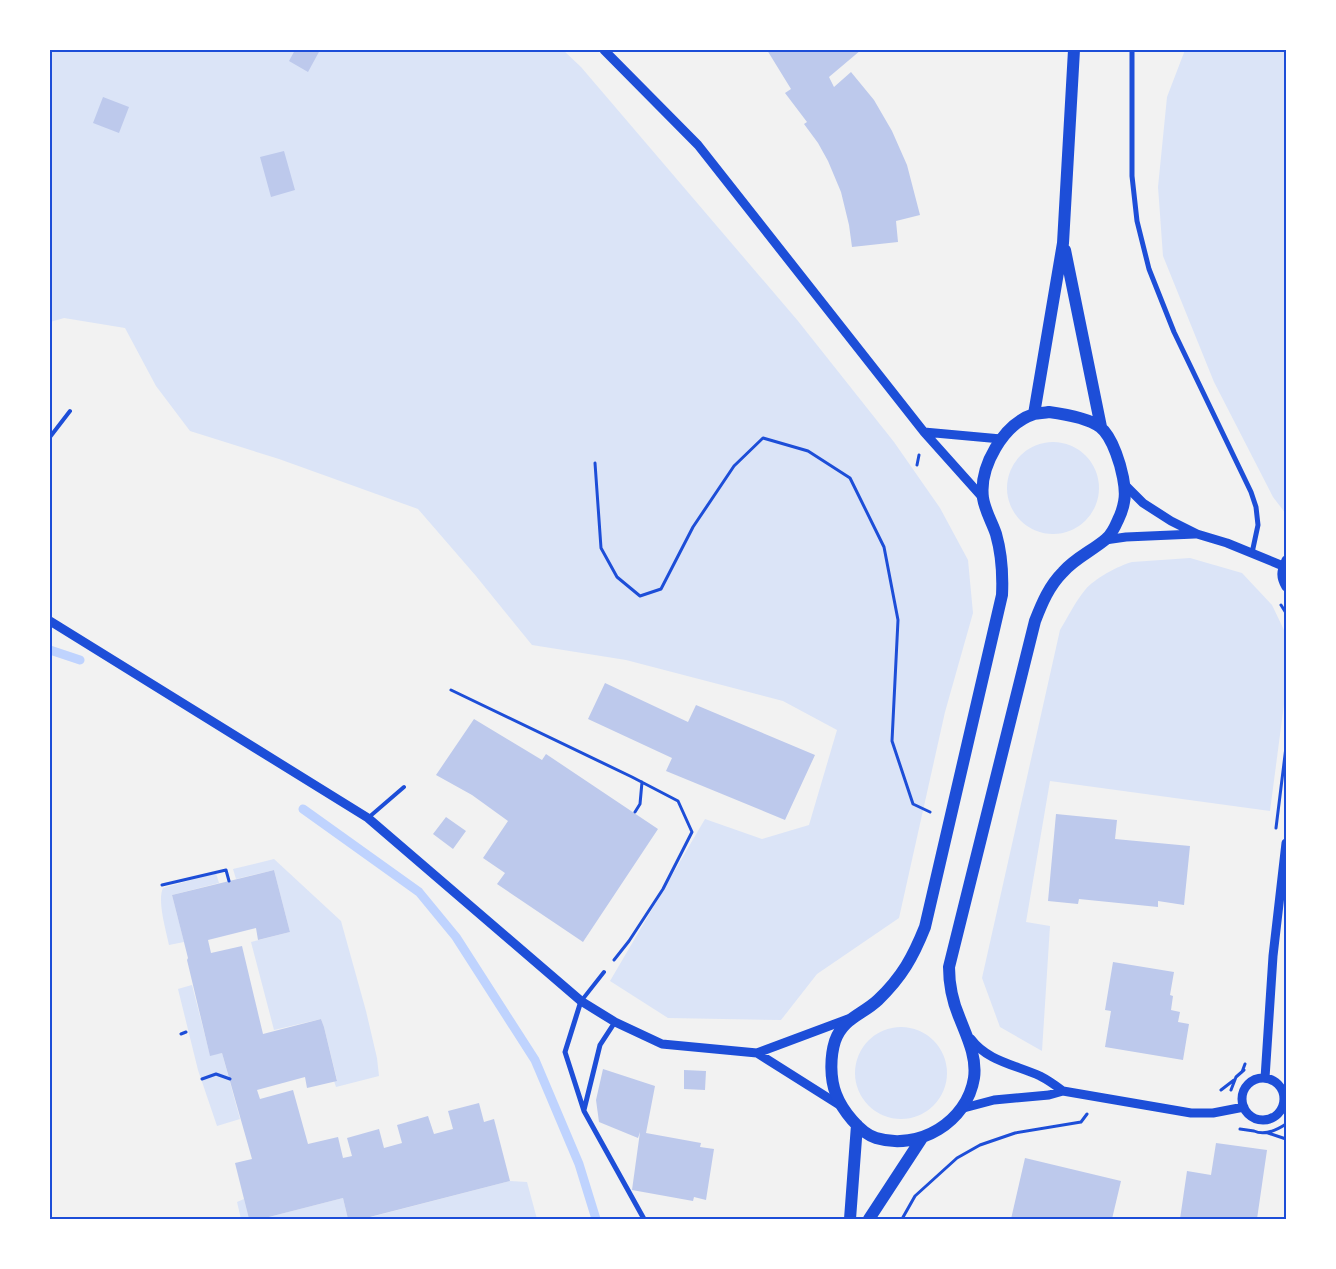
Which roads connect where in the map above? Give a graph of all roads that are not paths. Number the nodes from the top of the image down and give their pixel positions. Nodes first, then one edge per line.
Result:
1 (604, 50) edge
2 (1074, 50) edge
3 (1132, 50) edge
4 (1064, 243) junction
5 (70, 410) dead end
6 (1034, 414) junction
7 (1101, 428) junction
8 (924, 432) junction
9 (50, 437) edge
10 (1001, 438) junction
11 (1124, 484) junction
12 (983, 498) junction
13 (1197, 534) junction
14 (1105, 540) junction
15 (1252, 553) junction
16 (1284, 563) edge
17 (1286, 587) edge
18 (50, 621) edge
19 (404, 787) dead end
20 (368, 818) junction
21 (1286, 843) edge
22 (604, 972) road end
23 (581, 1001) junction
24 (850, 1018) junction
25 (615, 1022) junction
26 (966, 1034) junction
27 (757, 1053) junction
28 (1265, 1078) junction
29 (1063, 1091) junction
30 (1244, 1107) junction
31 (844, 1108) junction
32 (960, 1109) junction
33 (584, 1111) junction
34 (1283, 1114) edge
35 (858, 1125) junction
36 (922, 1138) junction
37 (644, 1219) edge
38 (850, 1219) edge
39 (869, 1219) edge

1 - 8 street
2 - 4 main road
3 - 15 street
4 - 6 main road
4 - 7 main road
5 - 9 lane
6 - 7 main road
6 - 10 main road
7 - 11 main road
8 - 10 street
8 - 12 street
10 - 12 main road
11 - 13 street
11 - 14 main road
12 - 24 main road
13 - 14 street
13 - 15 street
14 - 26 main road
15 - 16 street
16 - 17 street
18 - 20 street
19 - 20 lane
20 - 23 street
21 - 28 street
22 - 23 lane
23 - 25 street
23 - 33 street
24 - 27 street
24 - 31 main road
25 - 27 street
25 - 33 street
26 - 29 street
26 - 32 main road
27 - 31 street
28 - 30 street
28 - 34 street
29 - 30 street
29 - 32 street
30 - 34 street
31 - 35 main road
32 - 36 main road
33 - 37 street
35 - 36 main road
35 - 38 main road
36 - 39 main road

